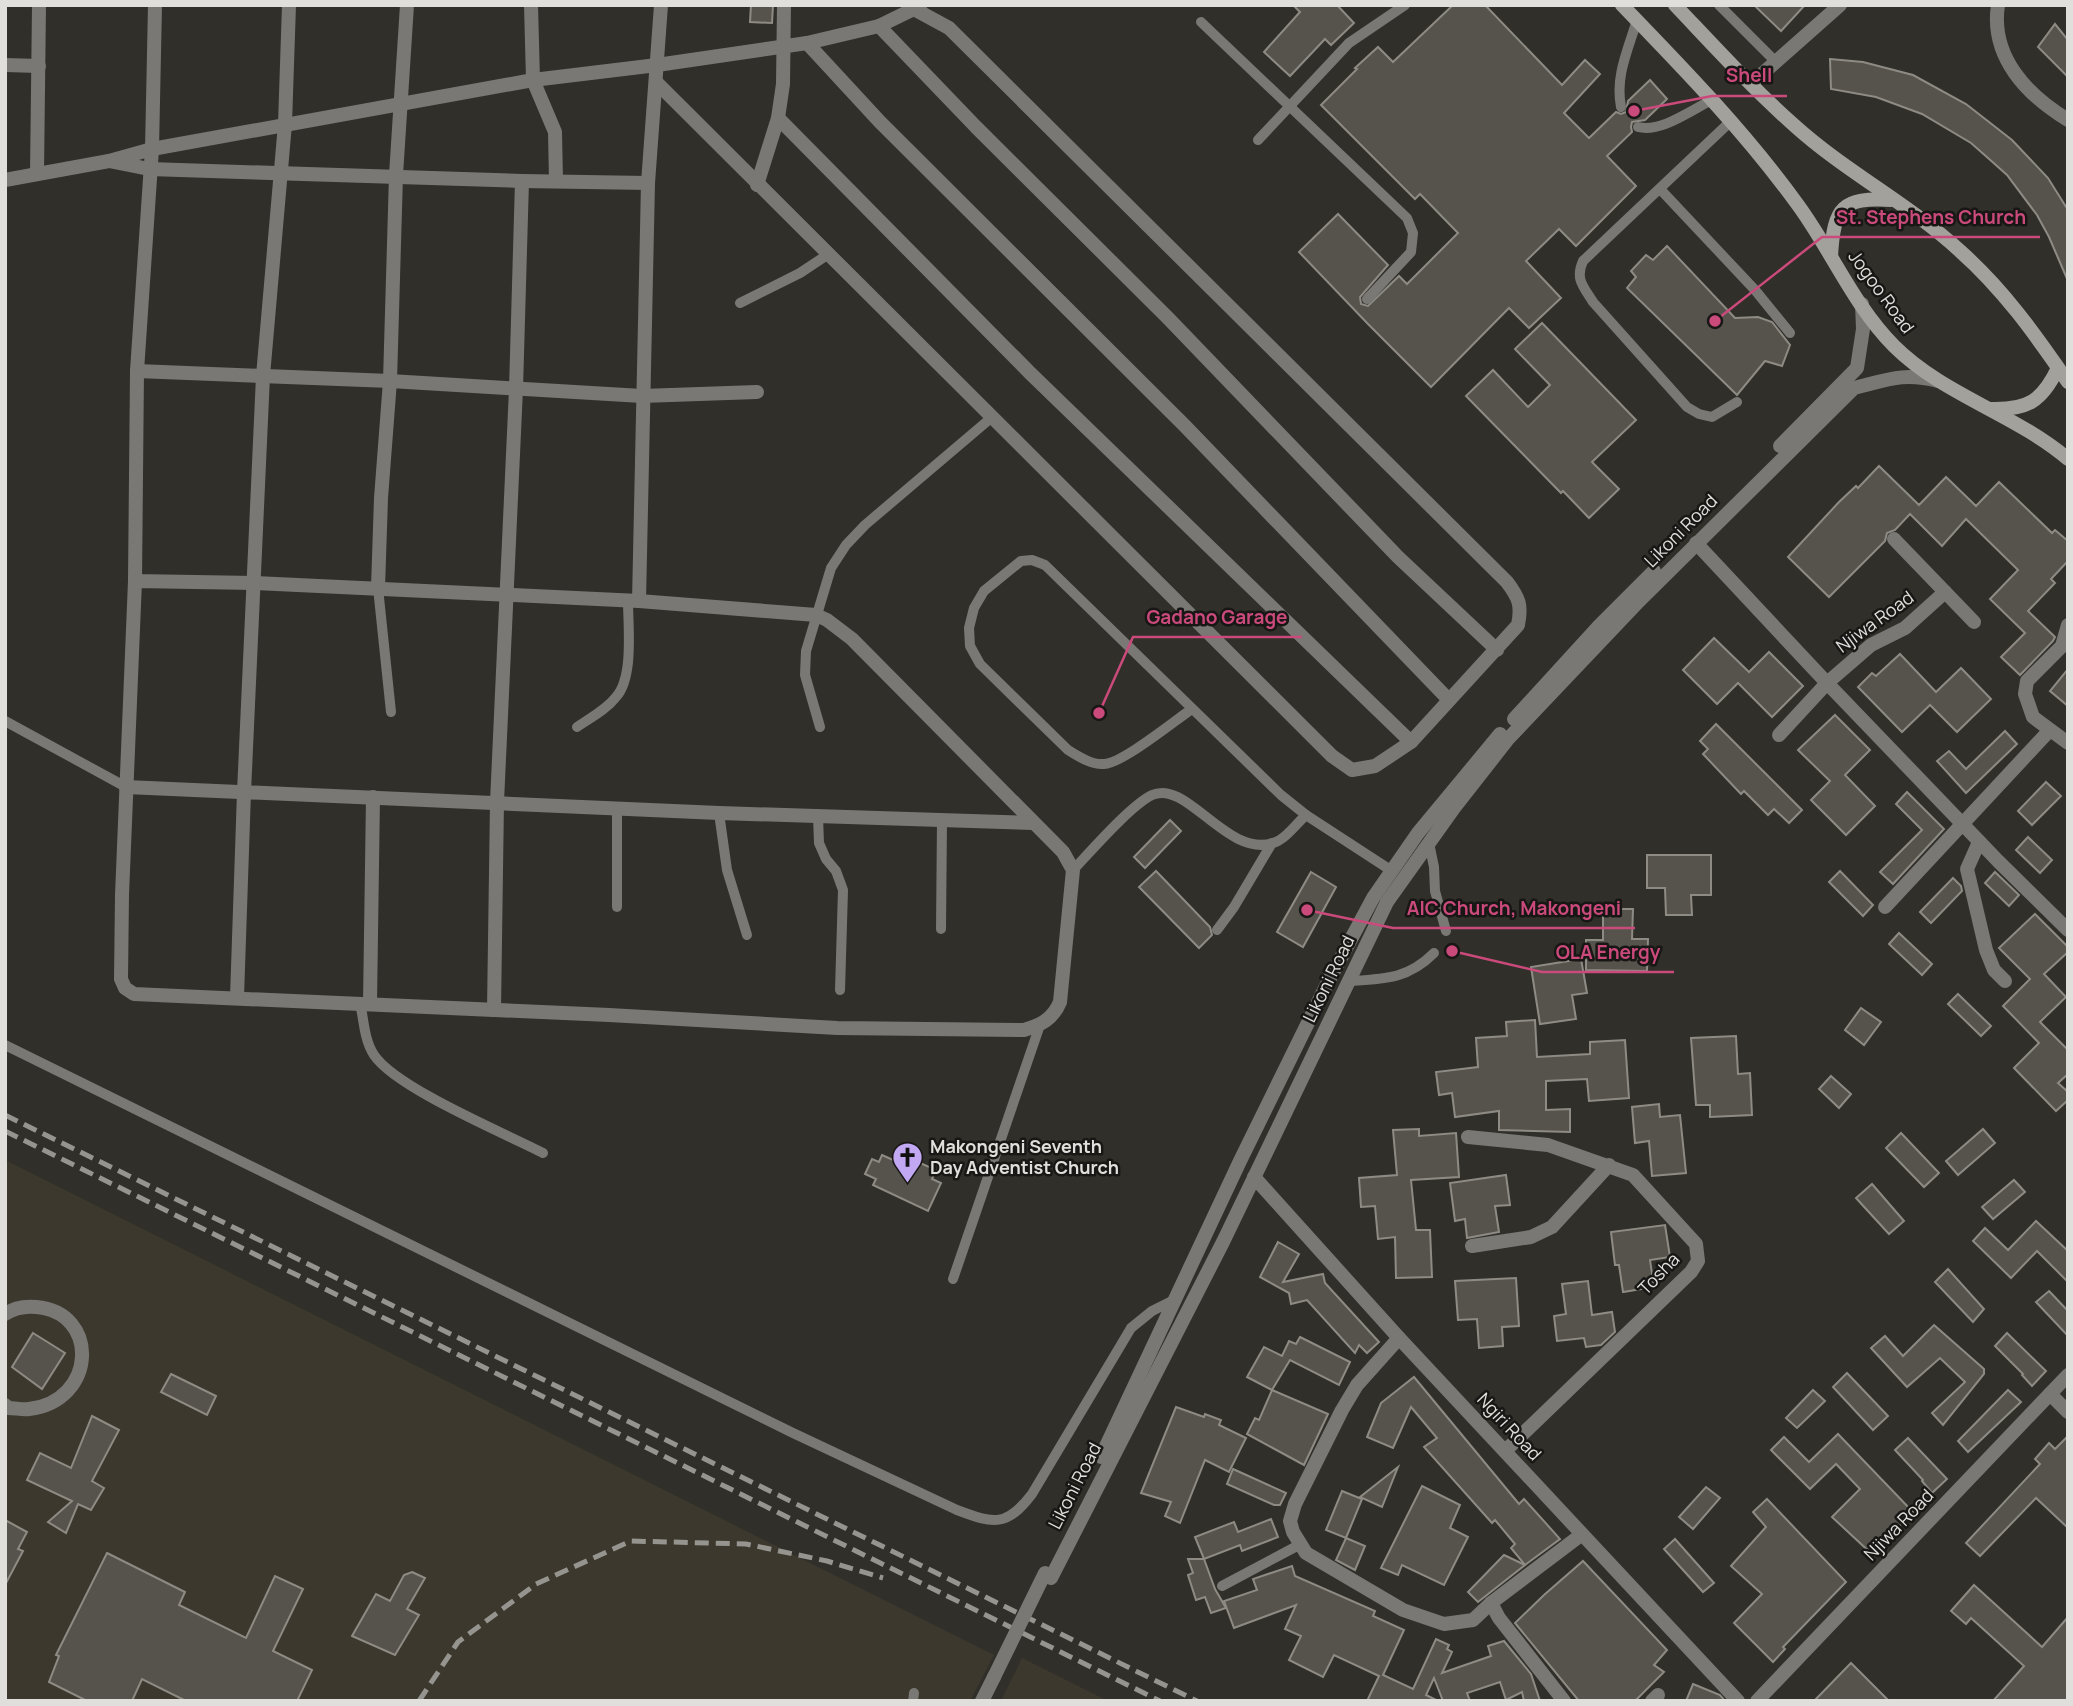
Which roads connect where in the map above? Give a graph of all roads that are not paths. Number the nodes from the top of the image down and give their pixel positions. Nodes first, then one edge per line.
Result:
1 (40, 5) edge
2 (155, 5) edge
3 (289, 5) edge
4 (407, 5) edge
5 (531, 5) edge
6 (661, 5) edge
7 (784, 5) edge
8 (1405, 5) edge
9 (1622, 5) edge
10 (1675, 5) edge
11 (1719, 5) edge
12 (1840, 5) edge
13 (1998, 5) edge
14 (917, 7) edge
15 (1637, 20) junction
16 (1201, 22) dead end
17 (879, 26) junction
18 (807, 43) junction
19 (783, 47) junction
20 (1776, 61) junction
21 (5, 65) edge
22 (657, 65) junction
23 (38, 66) junction
24 (533, 80) junction
25 (656, 82) junction
26 (1752, 83) junction
27 (1712, 100) junction
28 (402, 105) junction
29 (1290, 106) junction
30 (1621, 107) dead end
31 (778, 118) junction
32 (2068, 120) edge
33 (1731, 121) junction
34 (285, 124) junction
35 (1638, 127) dead end
36 (1258, 140) dead end
37 (152, 149) junction
38 (109, 161) junction
39 (149, 169) junction
40 (281, 172) junction
41 (37, 174) junction
42 (396, 175) junction
43 (5, 180) edge
44 (522, 181) junction
45 (556, 181) junction
46 (648, 183) junction
47 (757, 185) junction
48 (1660, 189) junction
49 (1893, 200) junction
50 (827, 255) junction
51 (1831, 256) junction
52 (1367, 299) dead end
53 (740, 303) dead end
54 (1862, 304) junction
55 (1790, 333) dead end
56 (2059, 368) junction
57 (137, 371) junction
58 (263, 376) junction
59 (390, 381) junction
60 (1942, 382) junction
61 (2068, 382) edge
62 (516, 389) junction
63 (757, 392) dead end
64 (642, 396) junction
65 (1737, 402) dead end
66 (1991, 409) junction
67 (991, 418) junction
68 (2068, 459) edge
69 (1894, 539) dead end
70 (1696, 543) junction
71 (135, 582) junction
72 (255, 583) junction
73 (379, 588) junction
74 (1945, 592) junction
75 (507, 595) junction
76 (634, 601) junction
77 (816, 615) junction
78 (1974, 622) dead end
79 (2068, 625) edge
80 (1497, 650) junction
81 (1827, 683) junction
82 (1448, 699) junction
83 (1192, 709) junction
84 (391, 712) dead end
85 (5, 721) edge
86 (577, 727) dead end
87 (820, 727) dead end
88 (2049, 731) junction
89 (1779, 734) dead end
90 (1411, 742) junction
91 (2068, 743) edge
92 (126, 787) junction
93 (244, 792) junction
94 (373, 797) junction
95 (497, 802) junction
96 (617, 808) junction
97 (719, 813) junction
98 (1306, 815) junction
99 (818, 816) junction
100 (942, 820) junction
101 (1033, 823) junction
102 (1963, 825) junction
103 (1979, 842) junction
104 (1272, 843) junction
105 (1429, 843) junction
106 (1073, 870) junction
107 (1392, 871) junction
108 (617, 907) dead end
109 (1885, 907) dead end
110 (941, 929) dead end
111 (1217, 930) dead end
112 (2068, 930) edge
113 (1446, 931) dead end
114 (747, 935) dead end
115 (1434, 953) dead end
116 (1349, 981) junction
117 (2006, 981) dead end
118 (840, 990) dead end
119 (237, 997) junction
120 (365, 1003) junction
121 (494, 1010) junction
122 (1040, 1025) junction
123 (5, 1045) edge
124 (1468, 1137) dead end
125 (543, 1153) dead end
126 (1609, 1165) junction
127 (1254, 1177) junction
128 (1472, 1246) dead end
129 (1191, 1263) junction
130 (1208, 1271) junction
131 (953, 1279) dead end
132 (1174, 1300) junction
133 (5, 1314) edge
134 (1399, 1338) junction
135 (2068, 1375) edge
136 (2050, 1394) junction
137 (6, 1408) edge
138 (2068, 1412) edge
139 (1505, 1451) junction
140 (1581, 1535) junction
141 (1299, 1545) junction
142 (1048, 1575) junction
143 (1222, 1586) dead end
144 (1491, 1603) junction
145 (997, 1679) junction
146 (982, 1701) edge
147 (989, 1701) edge
148 (1564, 1701) edge
149 (1738, 1701) edge
150 (1757, 1701) edge

1 - 23 street
2 - 37 street
3 - 34 street
4 - 28 street
5 - 24 street
6 - 22 street
7 - 19 street
8 - 29 lane
9 - 15 main road, Jogoo Road
10 - 26 main road
11 - 20 lane
12 - 20 street
13 - 32 street
14 - 17 street
14 - 80 street
15 - 27 main road, Jogoo Road
15 - 30 lane
16 - 29 lane
17 - 18 street
17 - 80 street
18 - 19 street
18 - 82 street
19 - 22 street
19 - 31 street
20 - 26 street
21 - 23 street
22 - 24 street
22 - 25 street
23 - 41 street
24 - 28 street
24 - 45 street
25 - 46 street
25 - 47 street
26 - 49 main road
27 - 33 main road, Jogoo Road
27 - 35 lane
28 - 34 street
28 - 42 street
29 - 36 lane
29 - 52 lane
31 - 47 street
31 - 90 street
33 - 48 lane
33 - 51 main road, Jogoo Road
34 - 37 street
34 - 40 street
37 - 38 street
37 - 39 street
38 - 39 street
38 - 41 street
39 - 40 street
39 - 57 street
40 - 42 street
40 - 58 street
41 - 43 street
42 - 44 street
42 - 59 street
44 - 45 street
44 - 62 street
45 - 46 street
46 - 64 street
47 - 50 street
48 - 55 lane
48 - 65 lane
49 - 51 main road
49 - 56 main road
50 - 53 lane
50 - 67 street
51 - 54 main road, Jogoo Road
54 - 60 main road, Jogoo Road
54 - 107 street, Likoni Road
56 - 61 main road
56 - 66 main road
57 - 58 street
57 - 71 street
58 - 59 street
58 - 72 street
59 - 62 street
59 - 73 street
60 - 66 main road, Jogoo Road
60 - 70 street, Likoni Road
62 - 64 street
62 - 75 street
63 - 64 street
64 - 76 street
66 - 68 main road, Jogoo Road
67 - 77 lane
67 - 90 street
69 - 74 street, Njiwa Road
70 - 81 street
70 - 105 street, Likoni Road
71 - 72 street
71 - 92 street
72 - 73 street
72 - 93 street
73 - 75 street
73 - 84 lane
74 - 78 street, Njiwa Road
74 - 81 street, Njiwa Road
75 - 76 street
75 - 95 street
76 - 77 street
76 - 86 lane
77 - 87 lane
77 - 101 street
79 - 88 street
80 - 82 street
81 - 89 street, Njiwa Road
81 - 102 street
82 - 90 street
83 - 83 lane
83 - 98 lane
85 - 92 lane
88 - 91 street
88 - 102 street
92 - 93 street
92 - 119 street
93 - 94 street
93 - 119 street
94 - 95 street
94 - 120 street
95 - 96 street
95 - 121 street
96 - 97 street
96 - 108 lane
97 - 99 street
97 - 114 lane
98 - 104 lane
98 - 107 lane
99 - 100 street
99 - 118 lane
100 - 101 street
100 - 110 lane
101 - 106 street
102 - 103 street
102 - 109 street
103 - 112 street
103 - 117 street
104 - 106 lane
104 - 111 lane
105 - 113 lane
105 - 116 street, Likoni Road
106 - 122 street
107 - 129 street, Likoni Road
115 - 116 lane
116 - 127 street, Likoni Road
119 - 120 street
120 - 121 street
120 - 125 lane
121 - 122 street
122 - 131 lane
123 - 132 lane
124 - 126 street, Tosha
126 - 128 street
126 - 139 street, Tosha
127 - 130 street, Likoni Road
127 - 134 street, Ngiri Road
129 - 130 lane
129 - 132 street, Likoni Road
130 - 142 street, Likoni Road
132 - 142 street, Likoni Road
133 - 137 street
134 - 139 street, Ngiri Road
134 - 141 street
135 - 136 street, Njiwa Road
136 - 138 street
136 - 150 street, Njiwa Road
139 - 140 street, Ngiri Road
140 - 144 street
140 - 149 street, Ngiri Road
141 - 143 lane
141 - 144 street
142 - 145 street, Likoni Road, bridge
144 - 148 street
145 - 146 street, Likoni Road
145 - 147 street, Likoni Road

